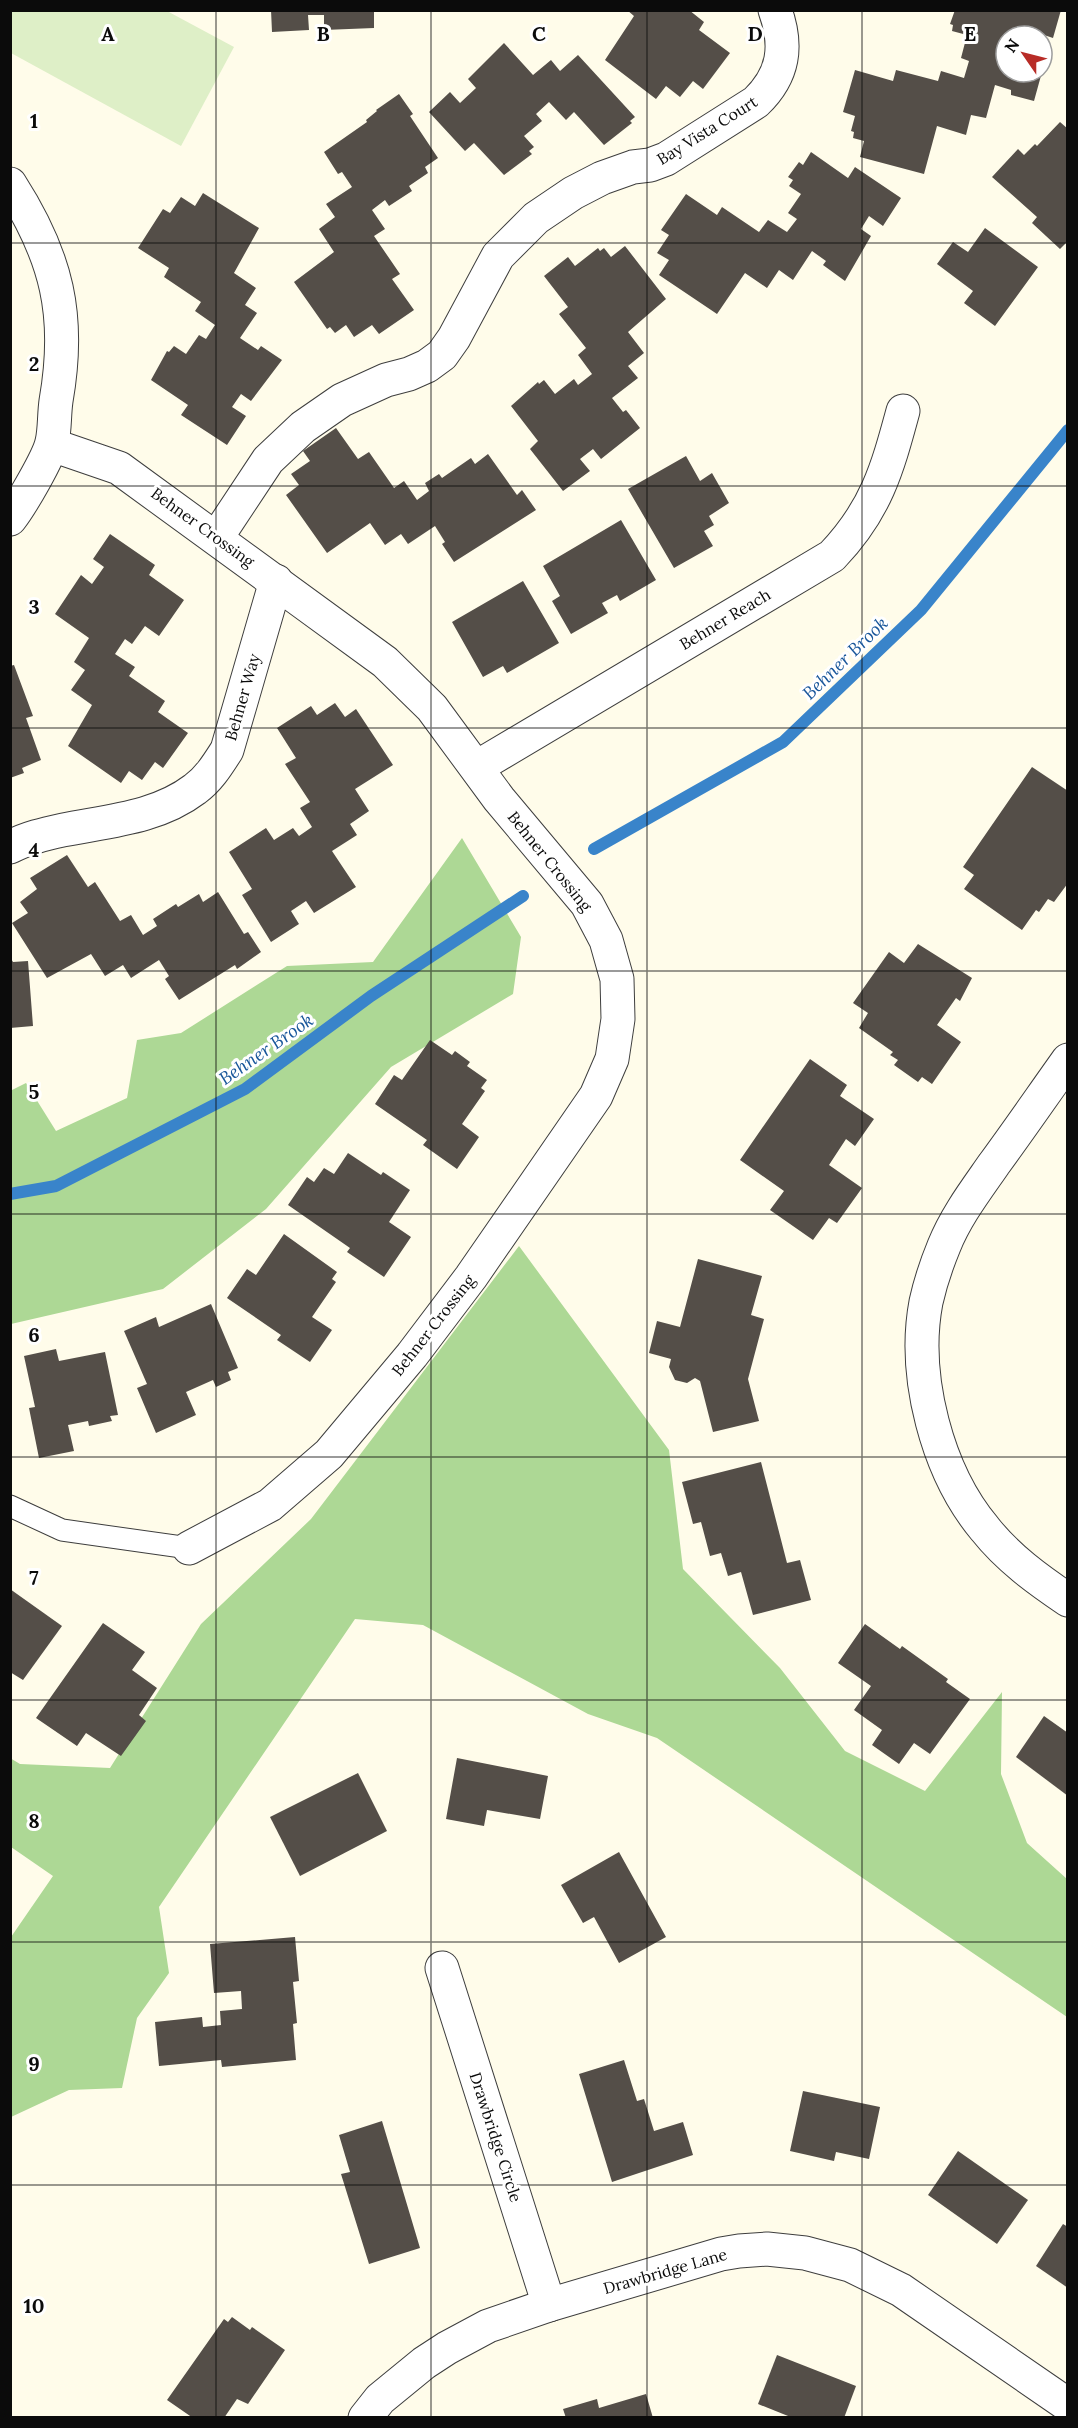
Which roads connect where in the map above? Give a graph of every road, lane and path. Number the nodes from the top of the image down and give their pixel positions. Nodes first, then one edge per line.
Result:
1 (775, 10) edge
2 (10, 184) edge
3 (903, 411) dead end
4 (52, 445) junction
5 (10, 519) edge
6 (217, 537) junction
7 (276, 581) junction
8 (477, 767) junction
9 (10, 847) edge
10 (1068, 1060) edge
11 (10, 1506) edge
12 (189, 1548) joint
13 (1068, 1600) edge
14 (442, 1968) dead end
15 (549, 2305) junction
16 (1068, 2405) edge
17 (365, 2418) edge

1 - 6 street, Bay Vista Court
2 - 4 street
3 - 8 street, Behner Reach
4 - 5 street
4 - 6 street, Behner Crossing
6 - 7 street, Behner Crossing
7 - 8 street, Behner Crossing
7 - 9 street, Behner Way
8 - 12 street, Behner Crossing
10 - 13 street
11 - 12 lane
14 - 15 street, Drawbridge Circle
15 - 16 street, Drawbridge Lane
15 - 17 street, Drawbridge Lane

